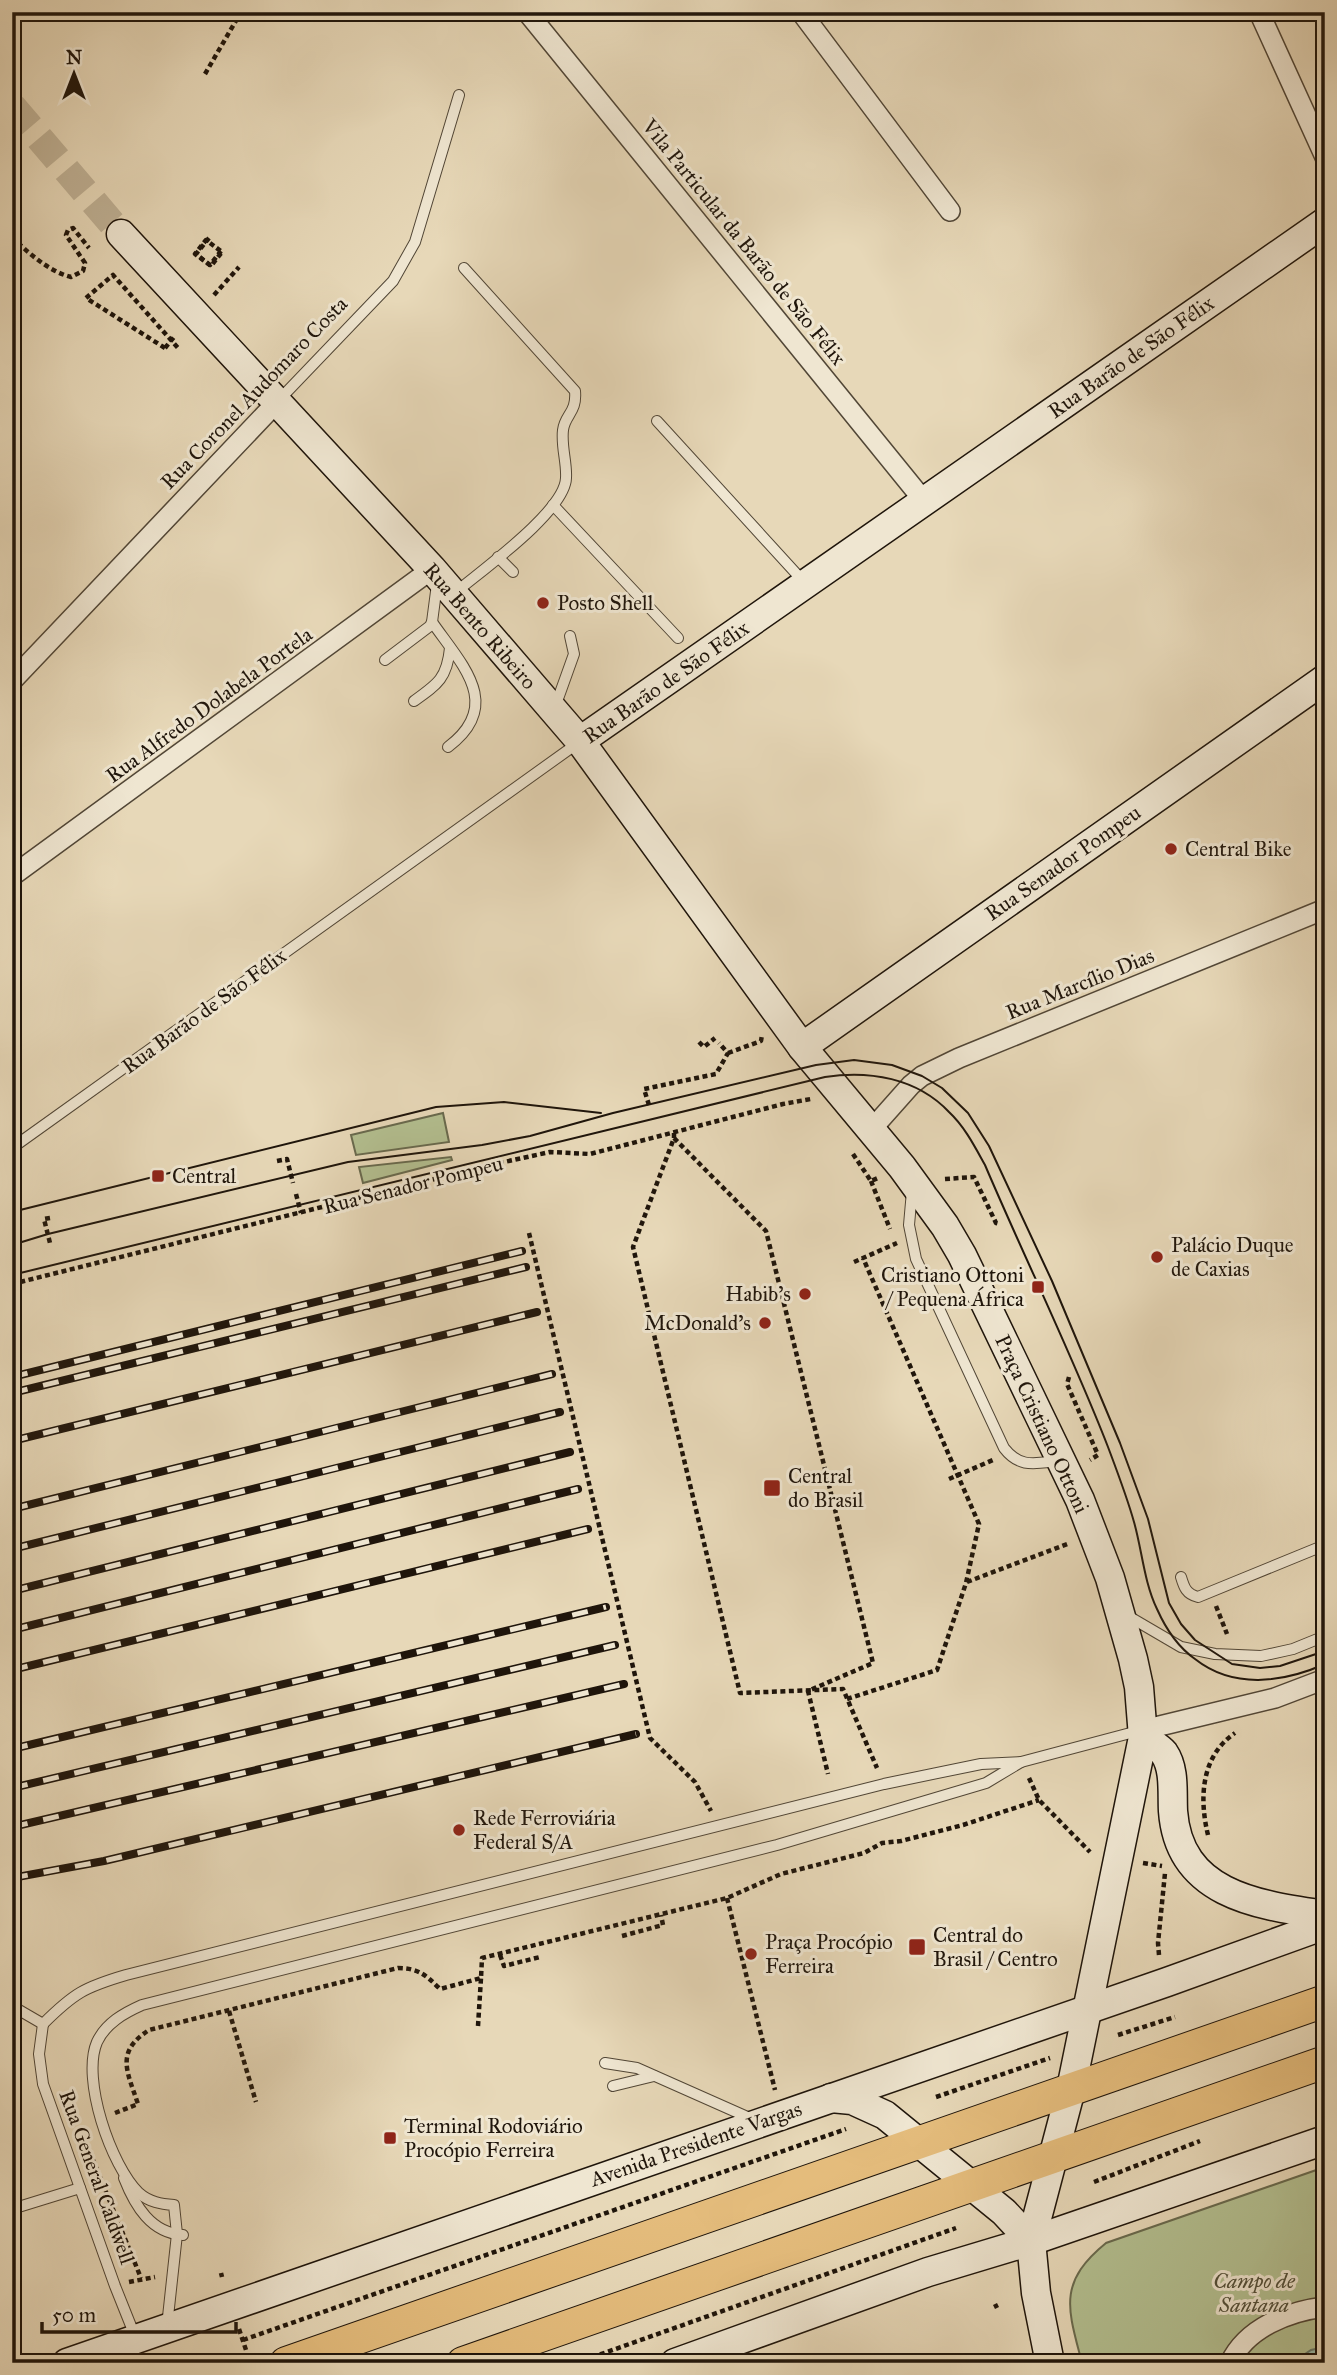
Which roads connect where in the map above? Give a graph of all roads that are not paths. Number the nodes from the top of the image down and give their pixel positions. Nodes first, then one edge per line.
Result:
1 (527, 12) edge
2 (801, 12) edge
3 (1259, 12) edge
4 (459, 95) dead end
5 (1325, 157) edge
6 (950, 211) dead end
7 (1325, 222) edge
8 (121, 234) tunnel mouth
9 (464, 268) dead end
10 (277, 402) junction
11 (657, 421) dead end
12 (924, 501) junction
13 (553, 505) junction
14 (498, 557) junction
15 (513, 572) dead end
16 (441, 580) junction
17 (805, 584) junction
18 (432, 622) junction
19 (570, 636) dead end
20 (678, 638) dead end
21 (450, 648) junction
22 (385, 660) dead end
23 (1325, 679) edge
24 (12, 681) edge
25 (414, 701) dead end
26 (554, 711) junction
27 (580, 741) junction
28 (447, 747) dead end
29 (12, 876) edge
30 (1325, 909) edge
31 (802, 1047) junction
32 (871, 1130) junction
33 (12, 1148) edge
34 (912, 1182) junction
35 (1064, 1468) junction
36 (1325, 1545) edge
37 (1181, 1577) dead end
38 (1118, 1610) junction
39 (1325, 1636) edge
40 (1325, 1679) edge
41 (1143, 1733) junction
42 (1021, 1762) junction
43 (1325, 1915) edge
44 (1325, 1924) edge
45 (1325, 2001) edge
46 (12, 2006) edge
47 (1089, 2009) junction
48 (43, 2024) junction
49 (1325, 2062) edge
50 (605, 2063) dead end
51 (654, 2076) junction
52 (613, 2086) dead end
53 (1071, 2089) junction
54 (828, 2098) junction
55 (770, 2118) junction
56 (1325, 2140) edge
57 (918, 2141) junction
58 (1054, 2156) junction
59 (120, 2168) junction
60 (971, 2185) junction
61 (80, 2188) junction
62 (12, 2209) edge
63 (180, 2235) junction
64 (1031, 2241) junction
65 (1325, 2307) edge
66 (167, 2328) junction
67 (136, 2339) junction
68 (67, 2363) edge
69 (286, 2363) edge
70 (463, 2363) edge
71 (676, 2363) edge
72 (1050, 2363) edge
73 (1230, 2363) edge

1 - 12 street, Vila Particular da Barão de São Félix
2 - 6 street
3 - 5 street
4 - 10 lane, Rua Coronel Audomaro Costa
7 - 12 street, Rua Barão de São Félix
8 - 10 street, Rua Bento Ribeiro
9 - 13 lane
10 - 16 street, Rua Bento Ribeiro
10 - 24 street, Rua Coronel Audomaro Costa
11 - 17 lane
12 - 17 street, Rua Barão de São Félix
13 - 14 lane
13 - 20 lane
14 - 15 lane
14 - 16 lane
16 - 18 lane
16 - 26 street, Rua Bento Ribeiro
16 - 29 street, Rua Alfredo Dolabela Portela
17 - 27 street, Rua Barão de São Félix
18 - 21 lane
18 - 22 lane
19 - 26 lane
21 - 25 lane
21 - 28 lane
23 - 31 street, Rua Senador Pompeu
26 - 27 street, Rua Bento Ribeiro
27 - 31 street, Rua Bento Ribeiro
27 - 33 lane, Rua Barão de São Félix
30 - 32 street, Rua Marcílio Dias
31 - 32 street, Praça Cristiano Ottoni
32 - 34 street, Praça Cristiano Ottoni
34 - 35 street, Praça Cristiano Ottoni
34 - 35 lane
35 - 38 street, Praça Cristiano Ottoni
36 - 37 lane
38 - 39 lane
38 - 41 street, Praça Cristiano Ottoni
40 - 41 street
41 - 42 lane
41 - 43 street
41 - 47 street
42 - 48 lane
42 - 59 lane
44 - 47 street, Avenida Presidente Vargas
45 - 53 main road
46 - 48 lane
47 - 53 street
47 - 54 street, Avenida Presidente Vargas
48 - 61 lane, Rua General Caldwell
49 - 58 main road
50 - 51 lane
51 - 52 lane
51 - 55 lane
53 - 57 main road
53 - 58 street
54 - 55 street, Avenida Presidente Vargas
54 - 57 street
55 - 66 street, Avenida Presidente Vargas
56 - 64 street
57 - 60 street
57 - 69 main road
58 - 60 main road
58 - 64 street
59 - 63 lane
59 - 63 lane
60 - 64 street
60 - 70 main road
61 - 62 lane
61 - 67 lane, Rua General Caldwell
63 - 66 lane
64 - 71 street
64 - 72 street
65 - 73 street
66 - 67 street, Avenida Presidente Vargas
67 - 68 street, Avenida Presidente Vargas

